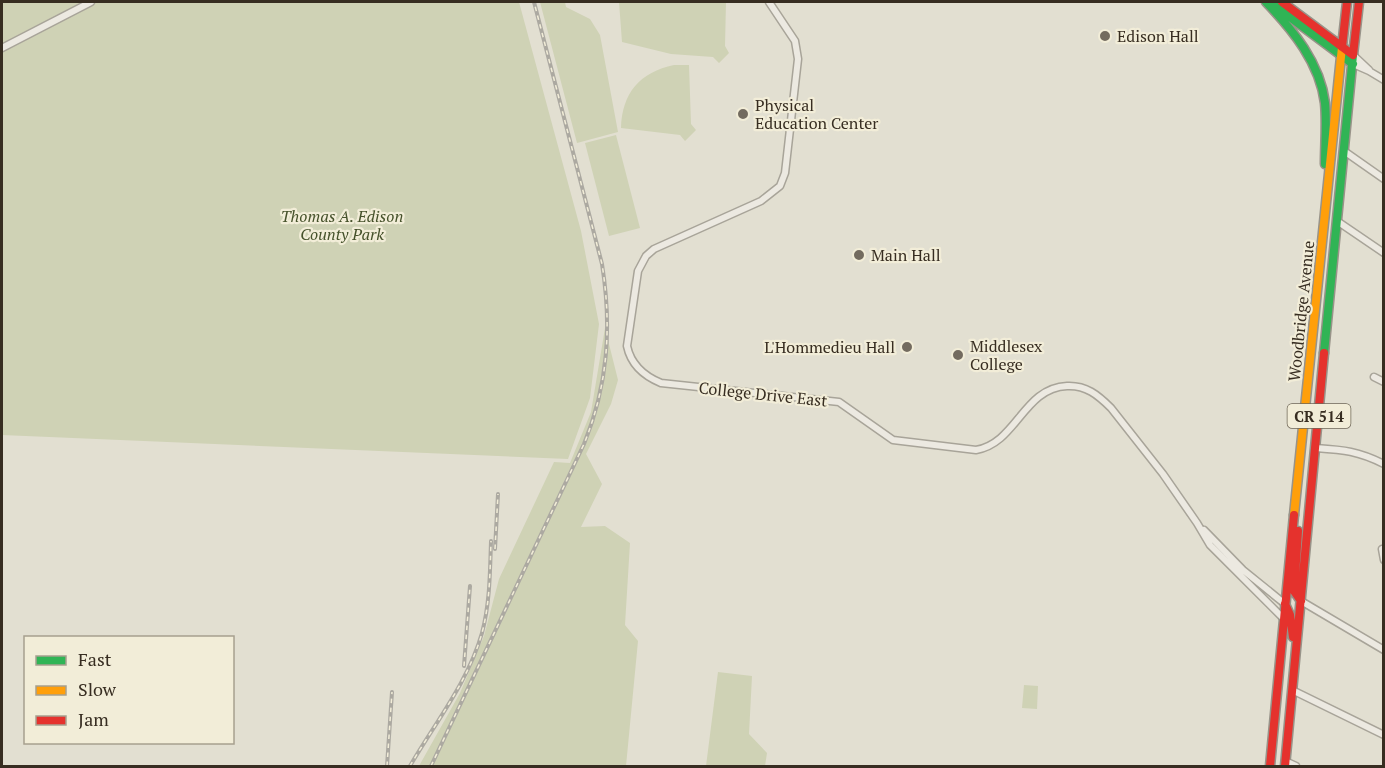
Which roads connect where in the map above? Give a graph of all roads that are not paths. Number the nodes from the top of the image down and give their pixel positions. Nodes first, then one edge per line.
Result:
1 (91, 2) edge
2 (769, 2) edge
3 (1267, 2) edge
4 (1282, 2) edge
5 (1347, 2) edge
6 (1359, 2) edge
7 (2, 48) edge
8 (1342, 51) junction
9 (1353, 59) junction
10 (1383, 80) edge
11 (1344, 151) junction
12 (1383, 179) edge
13 (1325, 215) junction
14 (1337, 221) junction
15 (1383, 253) edge
16 (1374, 377) dead end
17 (1383, 382) edge
18 (1316, 448) junction
19 (1383, 464) edge
20 (1296, 505) junction
21 (1197, 523) junction
22 (1382, 549) edge
23 (1383, 561) edge
24 (1301, 602) junction
25 (1285, 604) junction
26 (1284, 618) junction
27 (1383, 650) edge
28 (1295, 651) junction
29 (1292, 690) junction
30 (1383, 735) edge
31 (1285, 764) edge
32 (1270, 766) edge
33 (1296, 766) edge

1 - 7 street
2 - 21 street, College Drive East
3 - 8 main road
3 - 13 main road
4 - 8 main road
5 - 8 main road, Woodbridge Avenue / CR 514
6 - 9 main road, Woodbridge Avenue / CR 514
8 - 9 main road
8 - 13 main road, Woodbridge Avenue / CR 514
9 - 10 street
9 - 11 main road, Woodbridge Avenue / CR 514
11 - 12 street
11 - 14 main road, Woodbridge Avenue / CR 514
13 - 20 main road, Woodbridge Avenue / CR 514
14 - 15 street
14 - 18 main road, Woodbridge Avenue / CR 514
16 - 17 street
18 - 19 street
18 - 24 main road, Woodbridge Avenue / CR 514
20 - 24 main road
20 - 25 main road, Woodbridge Avenue / CR 514
21 - 25 street
21 - 26 street, College Drive East
22 - 23 street
24 - 27 street
24 - 28 main road, Woodbridge Avenue / CR 514
25 - 26 main road, Woodbridge Avenue / CR 514
25 - 28 main road
26 - 32 main road, Woodbridge Avenue / CR 514
28 - 29 main road, Woodbridge Avenue / CR 514
29 - 30 street
29 - 31 main road, Woodbridge Avenue / CR 514
31 - 33 street

